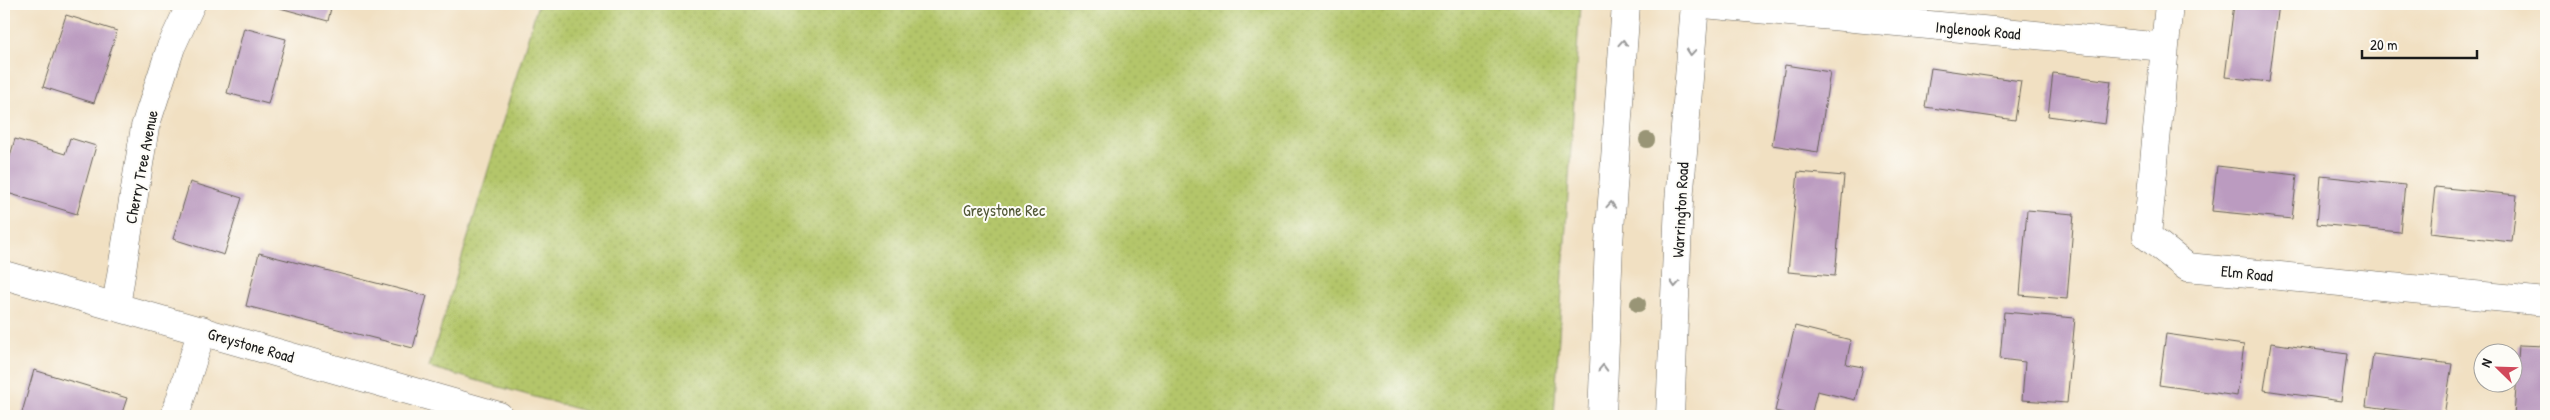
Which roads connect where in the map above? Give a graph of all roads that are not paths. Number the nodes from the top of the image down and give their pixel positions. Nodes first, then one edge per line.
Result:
1 (191, 4) edge
2 (1626, 4) edge
3 (1695, 4) edge
4 (1704, 4) edge
5 (2168, 4) edge
6 (2164, 47) junction
7 (4, 275) edge
8 (2546, 302) edge
9 (116, 306) junction
10 (202, 330) junction
11 (174, 416) edge
12 (498, 416) edge
13 (1602, 416) edge
14 (1670, 416) edge

1 - 9 street, Cherry Tree Avenue
13 -> 2 street
3 -> 14 street, Warrington Road
4 - 6 street, Inglenook Road
5 - 6 street
6 - 8 street, Elm Road
7 - 9 street, Greystone Road
9 - 10 street, Greystone Road
10 - 11 street
10 - 12 street, Greystone Road

